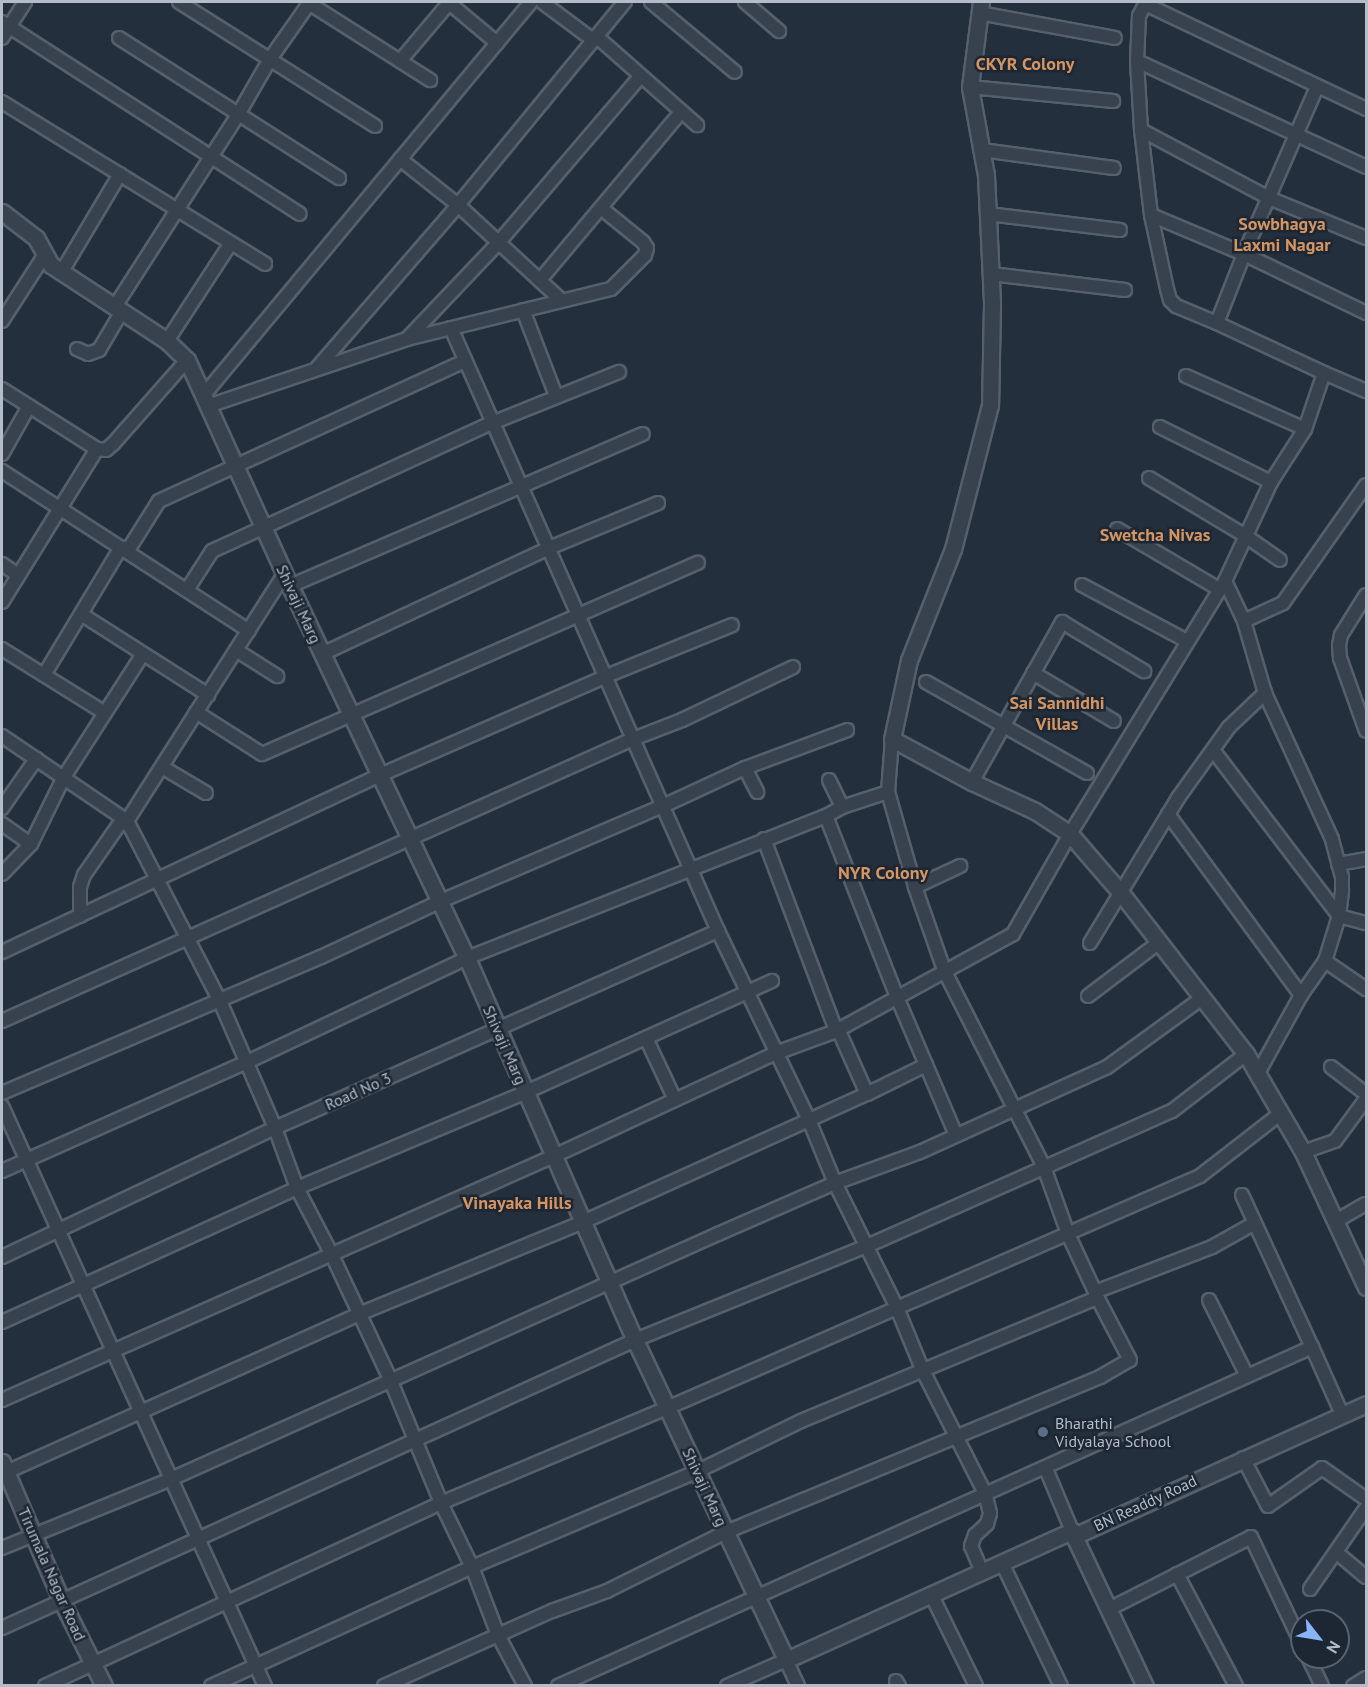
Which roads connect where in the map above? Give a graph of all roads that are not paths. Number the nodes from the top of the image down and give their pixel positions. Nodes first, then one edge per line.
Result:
1 (25, 2) edge
2 (179, 2) edge
3 (309, 2) edge
4 (449, 2) edge
5 (531, 2) edge
6 (542, 2) edge
7 (625, 2) edge
8 (651, 2) edge
9 (745, 2) edge
10 (1143, 3) edge
11 (980, 7) edge
12 (4, 29) edge
13 (779, 31) dead end
14 (119, 38) dead end
15 (595, 38) junction
16 (1115, 38) dead end
17 (497, 43) junction
18 (270, 59) junction
19 (400, 61) junction
20 (1137, 61) junction
21 (735, 72) dead end
22 (641, 76) junction
23 (430, 80) dead end
24 (970, 87) junction
25 (1317, 87) junction
26 (1113, 101) dead end
27 (2, 102) edge
28 (1366, 109) edge
29 (681, 111) junction
30 (239, 113) junction
31 (697, 125) dead end
32 (375, 126) dead end
33 (1141, 130) junction
34 (1294, 135) junction
35 (982, 150) junction
36 (211, 156) junction
37 (400, 159) junction
38 (1366, 167) edge
39 (1114, 168) dead end
40 (120, 174) junction
41 (339, 178) dead end
42 (1269, 198) junction
43 (458, 205) junction
44 (601, 208) junction
45 (177, 210) junction
46 (2, 213) edge
47 (300, 214) dead end
48 (988, 214) junction
49 (1151, 215) junction
50 (1120, 230) dead end
51 (1366, 238) edge
52 (499, 242) junction
53 (231, 243) junction
54 (1244, 254) junction
55 (44, 256) junction
56 (265, 264) dead end
57 (61, 273) junction
58 (991, 274) junction
59 (540, 280) junction
60 (1125, 290) dead end
61 (561, 300) junction
62 (523, 310) junction
63 (118, 311) junction
64 (4, 313) edge
65 (1366, 313) edge
66 (1217, 323) junction
67 (451, 328) junction
68 (407, 339) junction
69 (167, 341) junction
70 (77, 349) dead end
71 (187, 360) junction
72 (465, 361) junction
73 (317, 368) junction
74 (619, 372) dead end
75 (1324, 373) junction
76 (1186, 376) dead end
77 (2, 389) edge
78 (1366, 392) edge
79 (556, 396) junction
80 (206, 401) junction
81 (29, 406) junction
82 (492, 423) junction
83 (1160, 427) dead end
84 (1305, 429) junction
85 (643, 434) dead end
86 (97, 449) junction
87 (2, 454) edge
88 (236, 466) junction
89 (2, 471) edge
90 (1149, 478) dead end
91 (1271, 482) junction
92 (1366, 485) edge
93 (521, 488) junction
94 (658, 503) dead end
95 (60, 509) junction
96 (264, 526) junction
97 (1118, 529) dead end
98 (1247, 537) junction
99 (549, 548) junction
100 (120, 549) junction
101 (1280, 560) dead end
102 (698, 563) dead end
103 (2, 564) edge
104 (18, 575) junction
105 (287, 580) junction
106 (1082, 585) dead end
107 (1222, 585) junction
108 (187, 590) junction
109 (1366, 595) edge
110 (2, 602) edge
111 (81, 614) junction
112 (577, 614) junction
113 (1244, 621) junction
114 (732, 625) dead end
115 (249, 631) junction
116 (1187, 641) junction
117 (2, 649) edge
118 (236, 650) junction
119 (143, 654) junction
120 (322, 654) junction
121 (793, 667) dead end
122 (1144, 671) dead end
123 (1034, 673) junction
124 (44, 675) junction
125 (277, 676) dead end
126 (604, 677) junction
127 (926, 682) dead end
128 (1366, 690) edge
129 (1265, 693) junction
130 (208, 695) junction
131 (1358, 703) junction
132 (196, 712) junction
133 (105, 713) junction
134 (350, 716) junction
135 (1114, 721) dead end
136 (1004, 726) junction
137 (847, 730) dead end
138 (1366, 731) edge
139 (2, 736) edge
140 (633, 739) junction
141 (892, 739) junction
142 (1213, 750) junction
143 (36, 759) junction
144 (162, 766) junction
145 (745, 768) junction
146 (1087, 773) dead end
147 (380, 775) junction
148 (64, 777) junction
149 (829, 780) dead end
150 (972, 782) junction
151 (757, 792) dead end
152 (888, 792) junction
153 (206, 794) dead end
154 (663, 807) junction
155 (842, 807) junction
156 (2, 808) edge
157 (1168, 814) junction
158 (826, 816) junction
159 (127, 821) junction
160 (2, 824) edge
161 (1070, 834) junction
162 (411, 839) junction
163 (764, 839) junction
164 (31, 843) junction
165 (1366, 859) edge
166 (1338, 864) junction
167 (960, 866) dead end
168 (690, 869) junction
169 (2, 874) edge
170 (158, 880) junction
171 (915, 887) junction
172 (1121, 893) junction
173 (441, 901) junction
174 (80, 916) junction
175 (1339, 916) junction
176 (1366, 923) edge
177 (718, 931) junction
178 (187, 940) junction
179 (1090, 943) dead end
180 (1158, 943) junction
181 (2, 951) edge
182 (467, 958) junction
183 (1324, 961) junction
184 (944, 970) junction
185 (772, 981) dead end
186 (1366, 988) edge
187 (747, 993) junction
188 (1301, 995) junction
189 (1088, 996) dead end
190 (897, 997) junction
191 (219, 999) junction
192 (1201, 999) junction
193 (2, 1021) edge
194 (499, 1029) junction
195 (837, 1030) junction
196 (646, 1038) junction
197 (776, 1053) junction
198 (1246, 1054) junction
199 (247, 1062) junction
200 (926, 1065) junction
201 (1331, 1067) dead end
202 (1258, 1073) junction
203 (526, 1092) junction
204 (2, 1093) edge
205 (867, 1094) junction
206 (1366, 1094) edge
207 (1366, 1099) edge
208 (675, 1100) junction
209 (2, 1106) edge
210 (1012, 1108) junction
211 (1280, 1114) junction
212 (809, 1120) junction
213 (275, 1128) junction
214 (956, 1135) junction
215 (1303, 1152) junction
216 (554, 1156) junction
217 (26, 1160) junction
218 (1044, 1167) junction
219 (2, 1171) edge
220 (835, 1183) junction
221 (297, 1188) junction
222 (1242, 1195) dead end
223 (1366, 1204) edge
224 (1336, 1221) junction
225 (583, 1222) junction
226 (1255, 1223) junction
227 (58, 1231) junction
228 (1068, 1234) junction
229 (867, 1246) junction
230 (331, 1253) junction
231 (2, 1257) edge
232 (612, 1283) junction
233 (84, 1287) junction
234 (1366, 1287) edge
235 (1096, 1295) junction
236 (1209, 1300) dead end
237 (897, 1308) junction
238 (359, 1314) junction
239 (2, 1322) edge
240 (635, 1340) junction
241 (1312, 1347) junction
242 (112, 1350) junction
243 (923, 1371) junction
244 (1247, 1376) junction
245 (390, 1379) junction
246 (2, 1400) edge
247 (1366, 1404) edge
248 (668, 1408) junction
249 (140, 1410) junction
250 (1341, 1414) junction
251 (955, 1438) junction
252 (417, 1441) junction
253 (1244, 1458) junction
254 (3, 1469) edge
255 (1046, 1469) junction
256 (698, 1471) junction
257 (171, 1479) junction
258 (985, 1493) junction
259 (1366, 1498) edge
260 (441, 1503) junction
261 (1366, 1508) edge
262 (726, 1532) junction
263 (35, 1534) junction
264 (1073, 1534) junction
265 (198, 1538) junction
266 (2, 1548) edge
267 (1336, 1552) junction
268 (1002, 1563) junction
269 (472, 1567) junction
270 (982, 1572) junction
271 (1177, 1574) junction
272 (1366, 1577) edge
273 (1310, 1589) dead end
274 (932, 1596) junction
275 (757, 1597) junction
276 (62, 1602) junction
277 (227, 1602) junction
278 (1109, 1609) junction
279 (1290, 1620) edge
280 (2, 1628) edge
281 (498, 1635) junction
282 (786, 1660) junction
283 (93, 1662) junction
284 (255, 1665) junction
285 (1314, 1669) edge
286 (1366, 1678) edge
287 (45, 1686) edge
288 (104, 1686) edge
289 (211, 1686) edge
290 (265, 1686) edge
291 (384, 1686) edge
292 (525, 1686) edge
293 (558, 1686) edge
294 (727, 1686) edge
295 (798, 1686) edge
296 (976, 1686) edge
297 (1061, 1686) edge
298 (1145, 1686) edge
299 (1236, 1686) edge
300 (1322, 1686) edge
301 (1353, 1686) edge

1 - 12 street
2 - 18 street
3 - 18 street
3 - 19 street
4 - 17 street
4 - 19 street
5 - 17 street
6 - 15 street
7 - 15 street
8 - 21 street
9 - 13 street
10 - 20 street
10 - 25 street
11 - 16 street
11 - 24 street
12 - 36 street
14 - 30 street
15 - 22 street
15 - 43 street
17 - 37 street
18 - 30 street
18 - 32 street
19 - 23 street
20 - 33 street
20 - 34 street
22 - 29 street
22 - 52 street
24 - 26 street
24 - 35 street
25 - 28 street
25 - 34 street
27 - 40 street
29 - 31 street
29 - 44 street
30 - 36 street
30 - 41 street
33 - 42 street
33 - 49 street
34 - 38 street
34 - 42 street
35 - 39 street
35 - 48 street
36 - 45 street
36 - 47 street
37 - 43 street
37 - 80 street
40 - 45 street
40 - 57 street
42 - 51 street
42 - 54 street
43 - 52 street
43 - 73 street
44 - 59 street
44 - 61 street
45 - 53 street
45 - 63 street
46 - 55 street, Shivaji Marg
48 - 50 street
48 - 58 street
49 - 54 street
49 - 66 street
52 - 59 street
52 - 68 street
53 - 56 street
53 - 69 street
54 - 65 street
54 - 66 street
55 - 57 street, Shivaji Marg
55 - 64 street
57 - 63 street, Shivaji Marg
58 - 60 street
58 - 141 street
59 - 61 street
61 - 62 street
62 - 67 street
62 - 79 street
63 - 69 street, Shivaji Marg
63 - 70 street
66 - 75 street
67 - 68 street
67 - 72 street
68 - 73 street
69 - 71 street, Shivaji Marg
71 - 80 street, Shivaji Marg
71 - 86 street
72 - 82 street
72 - 88 street
73 - 80 street
74 - 79 street
75 - 78 street
75 - 84 street
76 - 84 street
77 - 81 street
79 - 82 street
80 - 88 street, Shivaji Marg
81 - 86 street
81 - 87 street
82 - 93 street
82 - 96 street
83 - 91 street
84 - 91 street
85 - 93 street
86 - 95 street
88 - 96 street, Shivaji Marg
88 - 100 street
89 - 95 street
90 - 98 street
91 - 98 street
92 - 113 street
93 - 99 street
93 - 105 street
94 - 99 street
95 - 100 street
95 - 104 street
96 - 105 street, Shivaji Marg
96 - 108 street
97 - 107 street
98 - 101 street
98 - 107 street
99 - 112 street
99 - 120 street
100 - 108 street
100 - 111 street
102 - 112 street
103 - 104 street
104 - 110 street
105 - 115 street
105 - 120 street, Shivaji Marg
106 - 116 street
107 - 113 street
107 - 116 street
108 - 115 street
109 - 131 street
111 - 119 street
111 - 124 street
112 - 126 street
112 - 134 street
113 - 129 street
114 - 126 street
115 - 118 street
116 - 161 street
117 - 124 street
118 - 125 street
118 - 130 street
119 - 130 street
119 - 133 street
120 - 134 street, Shivaji Marg
121 - 140 street
122 - 123 street
123 - 135 street
123 - 136 street
124 - 133 street
126 - 140 street
126 - 147 street
127 - 136 street
128 - 131 street
129 - 142 street
129 - 166 street
130 - 132 street
131 - 138 street
132 - 134 street
132 - 144 street
133 - 148 street
134 - 147 street, Shivaji Marg
136 - 146 street
136 - 150 street
137 - 145 street
139 - 143 street
140 - 154 street
140 - 162 street
141 - 150 street
141 - 152 street
142 - 157 street
142 - 175 street
143 - 148 street
143 - 156 street
144 - 153 street
144 - 159 street
145 - 151 street
145 - 154 street
147 - 162 street, Shivaji Marg
147 - 170 street
148 - 159 street
148 - 164 street
149 - 155 street
150 - 161 street
152 - 155 street
152 - 171 street
154 - 168 street
154 - 173 street
155 - 158 street
157 - 172 street
157 - 188 street
158 - 163 street
158 - 190 street
159 - 170 street
159 - 174 street
160 - 164 street
161 - 172 street
161 - 184 street
162 - 173 street, Shivaji Marg
162 - 178 street
163 - 168 street
163 - 195 street
164 - 169 street
165 - 166 street
166 - 175 street
167 - 171 street
168 - 177 street
168 - 182 street
170 - 174 street
170 - 178 street
171 - 184 street
172 - 179 street
172 - 180 street
173 - 182 street, Shivaji Marg
173 - 191 street
174 - 181 street
175 - 176 street
175 - 183 street
177 - 187 street
177 - 194 street, Road No 3
178 - 191 street
178 - 193 street
180 - 189 street
180 - 192 street
182 - 194 street, Shivaji Marg
182 - 199 street
183 - 186 street
183 - 188 street
184 - 190 street
184 - 210 street
185 - 187 street
187 - 196 street
187 - 197 street
188 - 202 street
190 - 195 street
190 - 200 street
191 - 199 street
191 - 204 street
192 - 198 street
192 - 210 street
194 - 203 street, Shivaji Marg
194 - 213 street, Road No 3
195 - 197 street
195 - 205 street
196 - 203 street
196 - 208 street
197 - 208 street
197 - 212 street
198 - 202 street
198 - 218 street
199 - 213 street
199 - 217 street
200 - 205 street
200 - 214 street
201 - 206 street
202 - 211 street
203 - 216 street, Shivaji Marg
203 - 221 street
205 - 212 street
207 - 215 street
208 - 216 street
209 - 217 street
210 - 214 street
210 - 218 street
211 - 215 street
211 - 228 street
212 - 220 street
212 - 225 street
213 - 221 street
213 - 227 street, Road No 3
214 - 220 street
215 - 224 street
216 - 225 street, Shivaji Marg
216 - 230 street
217 - 219 street
217 - 227 street
218 - 228 street
218 - 229 street
220 - 229 street
220 - 232 street
221 - 230 street
221 - 233 street
222 - 226 street
223 - 224 street
224 - 234 street
225 - 232 street, Shivaji Marg
225 - 238 street
226 - 235 street
226 - 241 street
227 - 231 street, Road No 3
227 - 233 street
228 - 235 street
228 - 237 street
229 - 237 street
229 - 240 street
230 - 238 street
230 - 242 street
232 - 240 street, Shivaji Marg
232 - 245 street
233 - 239 street
233 - 242 street
235 - 243 street
235 - 251 street
236 - 244 street
237 - 243 street
237 - 248 street
238 - 245 street
238 - 249 street
240 - 248 street, Shivaji Marg
240 - 252 street
241 - 244 street
241 - 250 street
242 - 246 street
242 - 249 street
243 - 251 street
243 - 256 street
244 - 255 street
245 - 252 street
245 - 257 street
247 - 250 street, BN Readdy Road
248 - 256 street, Shivaji Marg
248 - 260 street
249 - 254 street
249 - 257 street
250 - 253 street, BN Readdy Road
251 - 258 street
251 - 262 street
252 - 260 street
252 - 265 street
253 - 259 street
253 - 264 street, BN Readdy Road
254 - 263 street, Tirumala Nagar Road
255 - 258 street
255 - 264 street
256 - 262 street, Shivaji Marg
256 - 269 street
257 - 263 street
257 - 265 street
258 - 270 street
258 - 275 street
260 - 269 street
260 - 277 street
261 - 267 street
262 - 275 street, Shivaji Marg
262 - 281 street
263 - 266 street
263 - 276 street, Tirumala Nagar Road
264 - 268 street
264 - 278 street, BN Readdy Road
265 - 276 street
265 - 277 street
267 - 272 street
267 - 273 street
268 - 270 street
268 - 297 street
269 - 281 street
269 - 284 street
270 - 274 street
271 - 278 street
271 - 279 street
271 - 299 street
274 - 282 street
274 - 296 street
275 - 282 street, Shivaji Marg
275 - 293 street
276 - 280 street
276 - 283 street, Tirumala Nagar Road
277 - 283 street
277 - 284 street
278 - 298 street, BN Readdy Road
281 - 291 street
281 - 292 street
282 - 294 street
282 - 295 street
283 - 287 street
283 - 288 street, Tirumala Nagar Road
284 - 289 street
284 - 290 street
285 - 300 street
286 - 301 street

